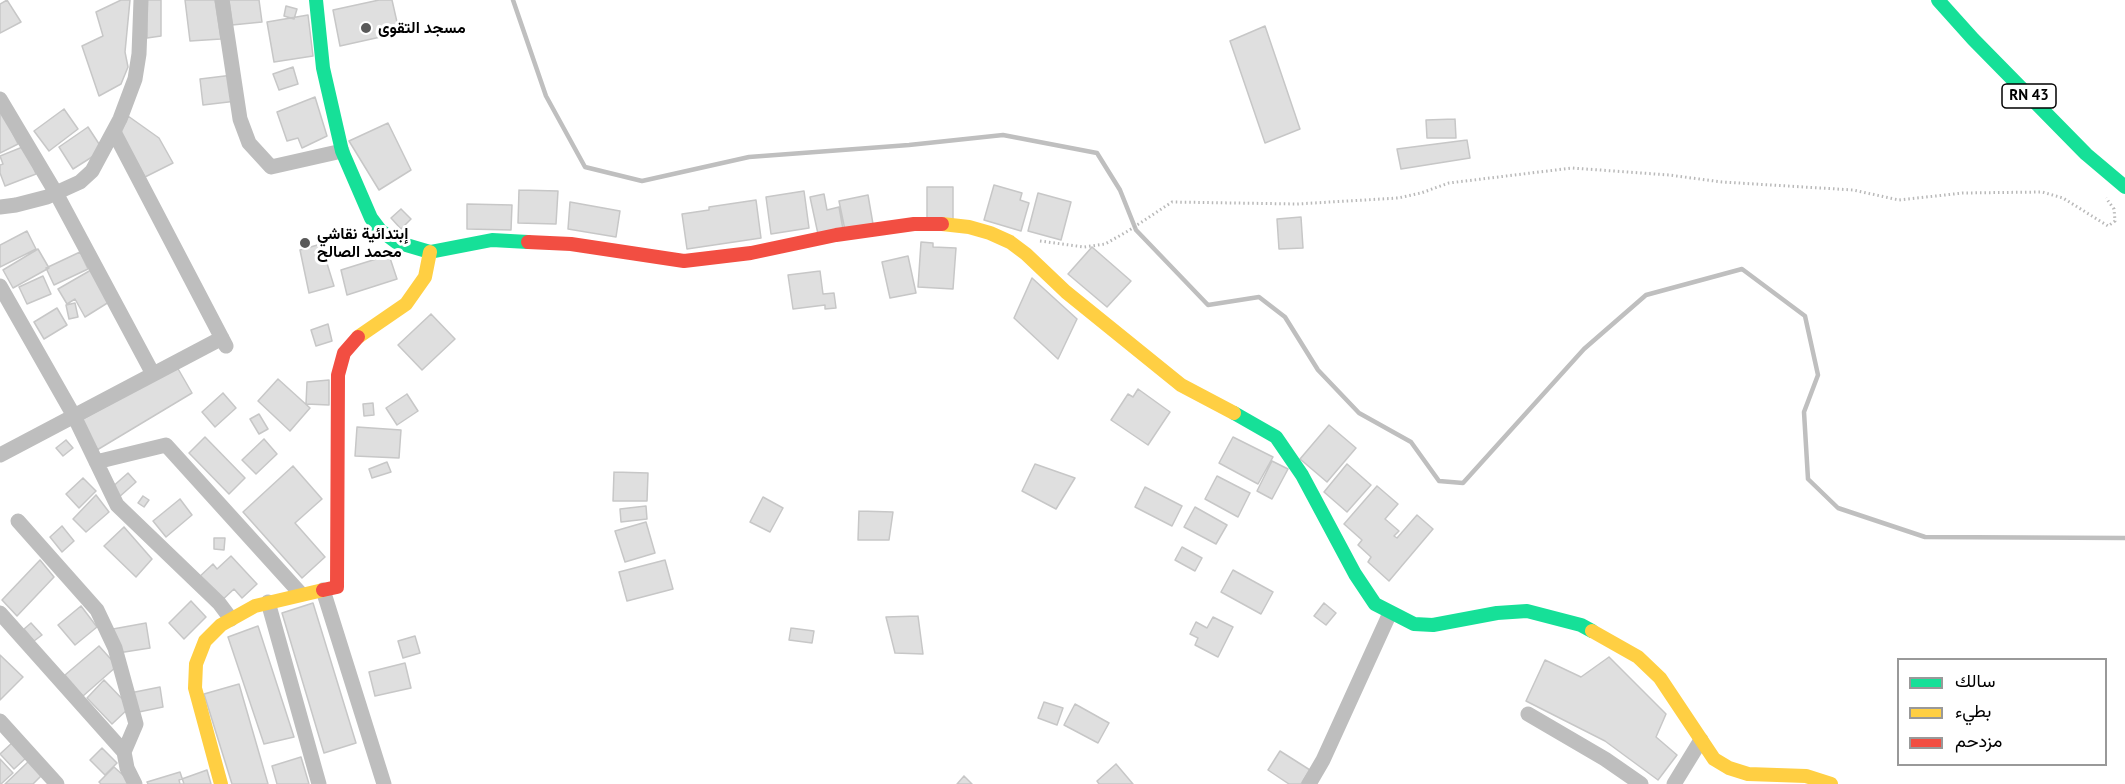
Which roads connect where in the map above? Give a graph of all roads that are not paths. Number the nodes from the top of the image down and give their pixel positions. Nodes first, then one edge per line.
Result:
1 (141, 0) edge
2 (222, 0) edge
3 (316, 0) edge
4 (1938, 0) edge
5 (0, 99) edge
6 (114, 132) junction
7 (342, 151) junction
8 (2125, 187) edge
9 (56, 193) junction
10 (0, 207) edge
11 (430, 252) junction
12 (0, 286) edge
13 (153, 374) junction
14 (74, 417) junction
15 (0, 455) edge
16 (96, 462) junction
17 (18, 521) dead end
18 (323, 590) junction
19 (302, 594) junction
20 (268, 602) junction
21 (0, 613) edge
22 (1390, 613) junction
23 (231, 618) junction
24 (1528, 714) dead end
25 (0, 721) edge
26 (1701, 740) junction
27 (124, 752) junction
28 (57, 784) edge
29 (135, 784) edge
30 (221, 784) edge
31 (320, 784) edge
32 (384, 784) edge
33 (1309, 784) edge
34 (1641, 784) edge
35 (1674, 784) edge
36 (1831, 784) edge

1 - 6 street
2 - 7 street
3 - 7 main road
4 - 8 main road, RN 43
5 - 9 street
6 - 9 street
6 - 13 street
7 - 11 main road
9 - 10 street
9 - 13 street
11 - 18 main road
11 - 22 main road
12 - 14 street
13 - 14 street
14 - 15 street
14 - 16 street
16 - 19 street
16 - 23 street
17 - 27 street
18 - 19 main road
18 - 32 street
19 - 20 main road
20 - 23 main road
20 - 31 street
21 - 27 street
22 - 26 main road
22 - 33 street
23 - 30 main road
24 - 34 street
25 - 28 street
26 - 35 street
26 - 36 main road
27 - 29 street

